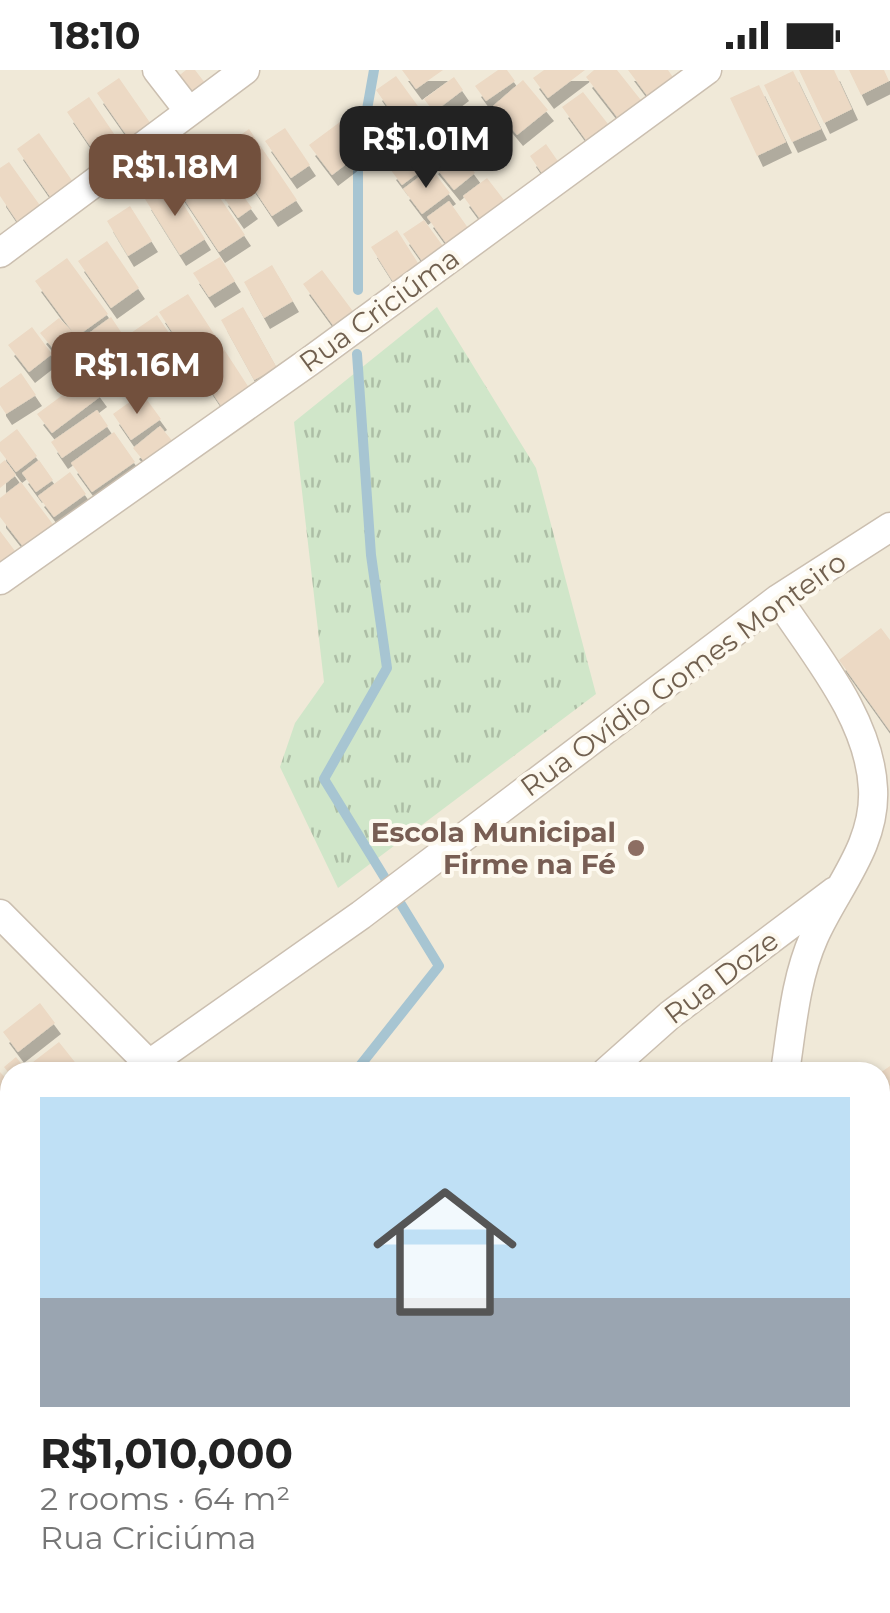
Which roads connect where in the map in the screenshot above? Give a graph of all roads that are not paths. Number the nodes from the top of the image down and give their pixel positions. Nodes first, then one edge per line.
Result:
1 (157, 70) edge
2 (245, 70) edge
3 (707, 70) edge
4 (188, 110) junction
5 (0, 253) edge
6 (890, 526) edge
7 (0, 580) edge
8 (778, 599) junction
9 (840, 887) junction
10 (0, 914) edge
11 (137, 1062) edge
12 (152, 1062) edge
13 (617, 1062) edge
14 (787, 1062) edge

1 - 4 street
2 - 4 street
3 - 7 street, Rua Criciúma
4 - 5 street
6 - 8 street, Rua Ovídio Gomes Monteiro
8 - 9 street
8 - 12 street, Rua Ovídio Gomes Monteiro
9 - 13 street, Rua Doze
9 - 14 street
10 - 11 street

